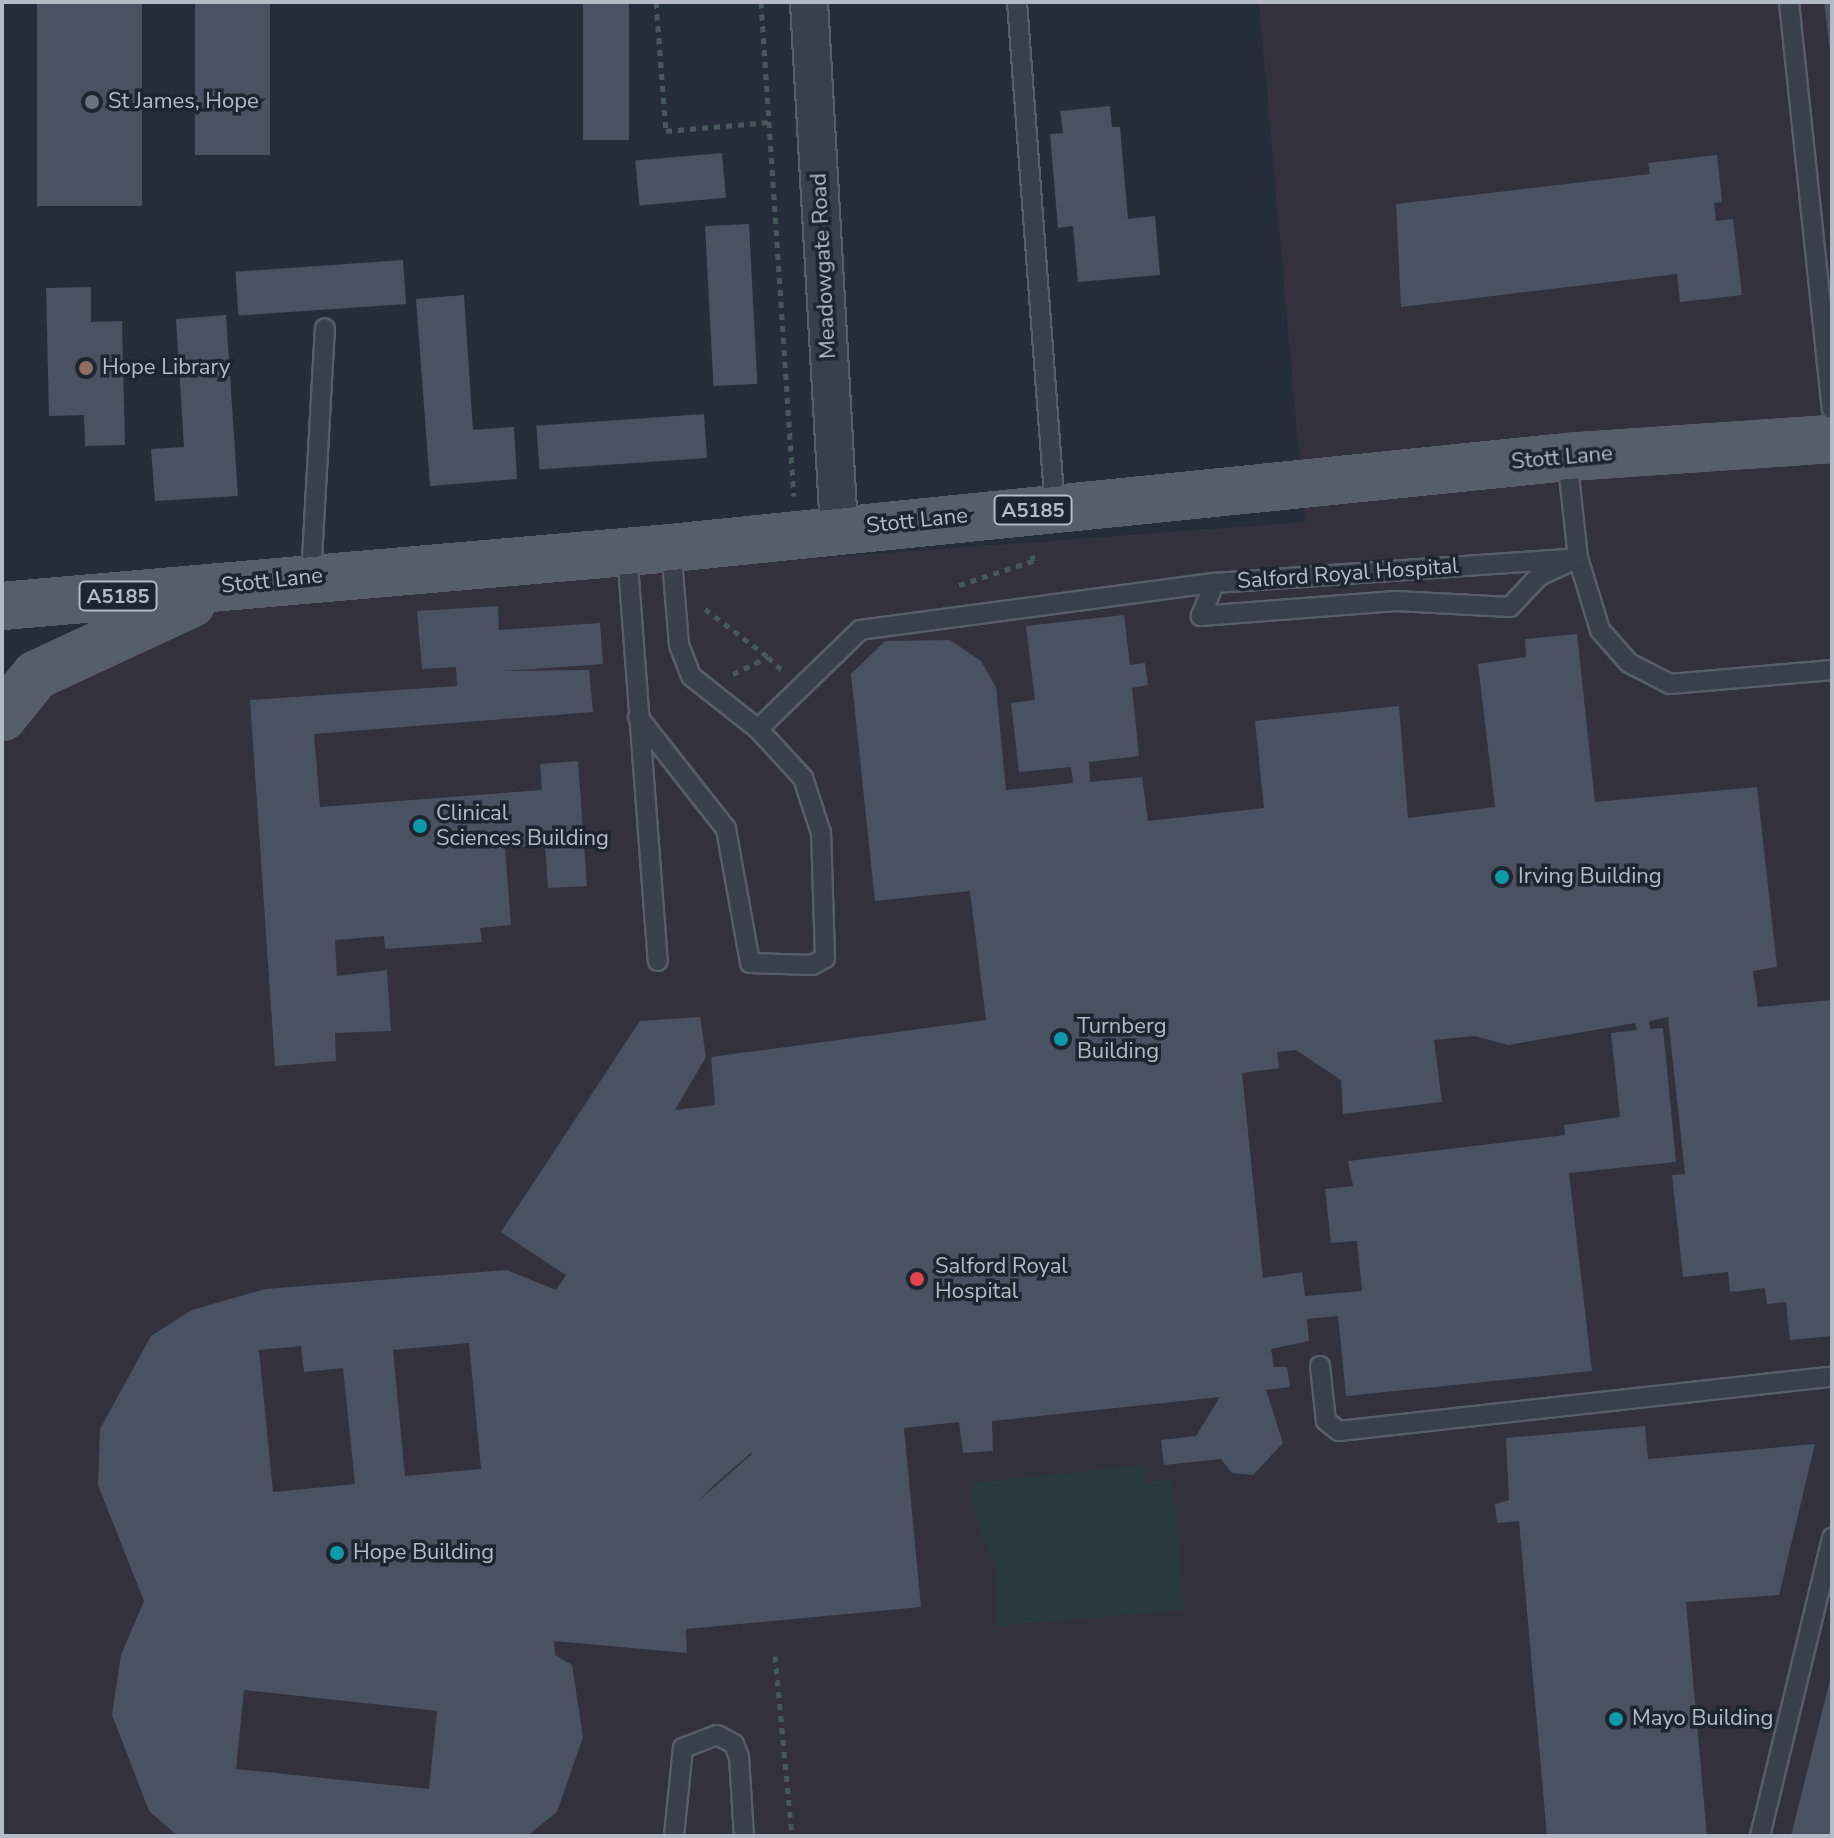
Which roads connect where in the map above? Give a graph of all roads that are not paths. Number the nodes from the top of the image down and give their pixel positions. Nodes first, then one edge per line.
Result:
1 (809, 2) edge
2 (1017, 2) edge
3 (1789, 2) edge
4 (325, 328) dead end
5 (1832, 410) edge
6 (1832, 439) edge
7 (1567, 457) junction
8 (1042, 509) junction
9 (839, 529) junction
10 (671, 548) junction
11 (627, 552) junction
12 (1578, 558) junction
13 (311, 577) junction
14 (1214, 583) junction
15 (234, 585) junction
16 (2, 606) edge
17 (1832, 670) edge
18 (2, 717) edge
19 (638, 717) junction
20 (758, 729) junction
21 (658, 961) dead end
22 (1320, 1366) dead end
23 (1832, 1377) edge
24 (1832, 1538) edge
25 (674, 1836) edge
26 (744, 1836) edge
27 (1760, 1836) edge

1 - 9 street, Meadowgate Road
2 - 8 lane
3 - 5 lane
4 - 13 lane
6 - 7 main road, Stott Lane / A5185
7 - 8 main road, Stott Lane / A5185
7 - 12 lane
8 - 9 main road, Stott Lane / A5185
9 - 10 main road, Stott Lane / A5185
10 - 11 main road, Stott Lane / A5185
10 - 20 lane
11 - 13 main road, Stott Lane / A5185
11 - 19 lane
12 - 14 lane, Salford Royal Hospital
12 - 14 lane, Salford Royal Hospital
12 - 17 lane
13 - 15 main road, Stott Lane / A5185
14 - 20 lane
15 - 16 main road, Stott Lane / A5185
15 - 18 main road
19 - 20 lane
19 - 21 lane
22 - 23 lane
24 - 27 lane
25 - 26 lane

